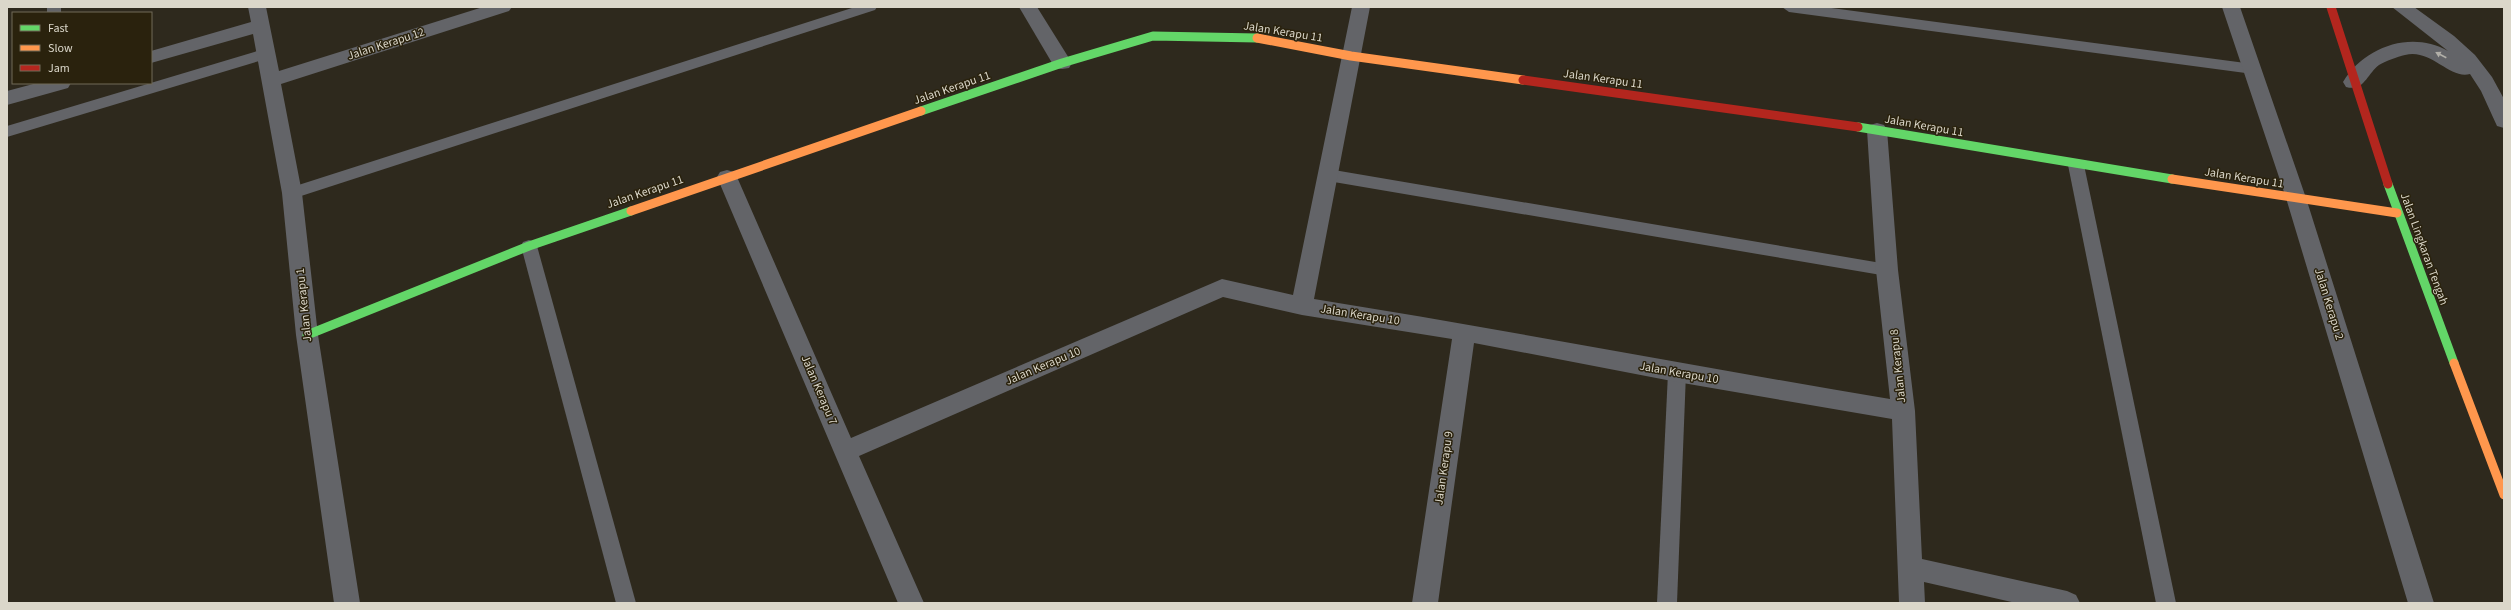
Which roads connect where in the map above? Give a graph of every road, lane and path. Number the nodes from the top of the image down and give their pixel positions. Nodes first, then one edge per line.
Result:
1 (503, 7) edge
2 (870, 7) edge
3 (1028, 7) edge
4 (1361, 7) edge
5 (1789, 7) edge
6 (2231, 7) edge
7 (2331, 7) edge
8 (2401, 7) edge
9 (258, 17) edge
10 (264, 54) junction
11 (1351, 56) junction
12 (152, 57) edge
13 (1062, 63) junction
14 (2254, 69) junction
15 (270, 81) junction
16 (2354, 82) junction
17 (2486, 83) junction
18 (56, 84) edge
19 (7, 98) edge
20 (2504, 121) edge
21 (1877, 130) junction
22 (7, 132) edge
23 (2076, 165) junction
24 (1328, 175) junction
25 (727, 177) junction
26 (292, 193) junction
27 (2296, 198) junction
28 (2398, 213) junction
29 (528, 246) junction
30 (1887, 270) junction
31 (1302, 306) junction
32 (1464, 332) junction
33 (307, 334) junction
34 (1677, 373) junction
35 (1903, 411) junction
36 (846, 451) junction
37 (2504, 495) edge
38 (1909, 567) junction
39 (347, 603) edge
40 (626, 603) edge
41 (911, 603) edge
42 (1425, 603) edge
43 (1667, 603) edge
44 (1912, 603) edge
45 (2067, 603) edge
46 (2166, 603) edge
47 (2421, 603) edge

1 - 15 street, Jalan Kerapu 12
2 - 26 lane
3 - 13 street
4 - 11 street
5 - 14 lane
6 - 14 street, Jalan Kerapu 2
7 - 16 street, Jalan Lingkaran Tengah
8 - 17 street
9 - 10 street, Jalan Kerapu 1
9 - 12 street
10 - 15 street, Jalan Kerapu 1
10 - 22 lane
11 - 13 street, Jalan Kerapu 11
11 - 21 street, Jalan Kerapu 11
11 - 24 street
13 - 25 street, Jalan Kerapu 11
14 - 27 street, Jalan Kerapu 2
15 - 26 street, Jalan Kerapu 1
17 -> 16 street
16 - 28 street, Jalan Lingkaran Tengah
17 - 20 street
18 - 19 street
21 - 23 street, Jalan Kerapu 11
21 - 30 street, Jalan Kerapu 8
23 - 27 street, Jalan Kerapu 11
23 - 46 lane
24 - 30 lane
24 - 31 street
25 - 29 street, Jalan Kerapu 11
25 - 36 street, Jalan Kerapu 7
26 - 33 street, Jalan Kerapu 1
27 - 28 street, Jalan Kerapu 11
27 - 47 street, Jalan Kerapu 2
28 - 37 street, Jalan Lingkaran Tengah
29 - 33 street, Jalan Kerapu 11
29 - 40 lane
30 - 35 street, Jalan Kerapu 8
31 - 32 street, Jalan Kerapu 10
31 - 36 street, Jalan Kerapu 10
32 - 34 street, Jalan Kerapu 10
32 - 42 street, Jalan Kerapu 9
33 - 39 street, Jalan Kerapu 1
34 - 35 street, Jalan Kerapu 10
34 - 43 lane
35 - 38 street, Jalan Kerapu 8
36 - 41 street, Jalan Kerapu 7
38 - 44 street, Jalan Kerapu 8
38 - 45 street

